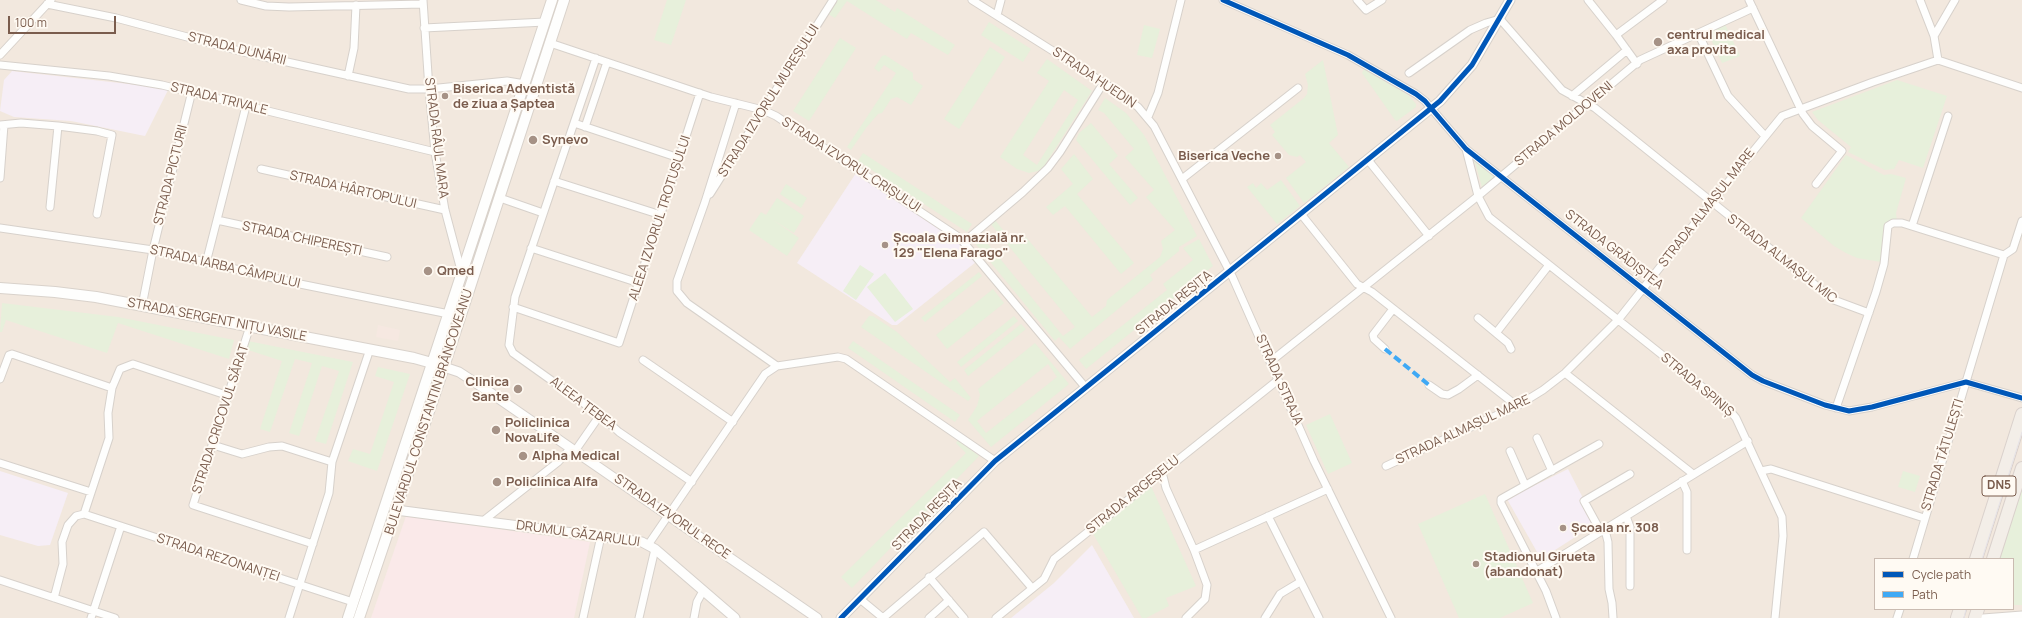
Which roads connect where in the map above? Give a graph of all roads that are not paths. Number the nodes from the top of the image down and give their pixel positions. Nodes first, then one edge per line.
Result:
1 (241, 0) edge
2 (552, 0) edge
3 (564, 0) edge
4 (833, 0) edge
5 (972, 0) edge
6 (1001, 0) edge
7 (1181, 0) edge
8 (1223, 0) edge
9 (1357, 0) edge
10 (1382, 0) edge
11 (1510, 0) edge
12 (1588, 0) edge
13 (1663, 0) edge
14 (1749, 0) edge
15 (1920, 0) edge
16 (1955, 0) edge
17 (49, 2) edge
18 (258, 2) edge
19 (423, 2) edge
20 (356, 5) junction
21 (1753, 8) junction
22 (997, 15) junction
23 (1500, 19) junction
24 (545, 22) junction
25 (424, 28) junction
26 (1698, 33) junction
27 (1616, 35) junction
28 (1934, 36) junction
29 (550, 43) junction
30 (1627, 50) junction
31 (0, 54) edge
32 (596, 58) junction
33 (1938, 60) junction
34 (607, 62) junction
35 (1637, 64) junction
36 (0, 65) edge
37 (1409, 73) dead end
38 (348, 76) junction
39 (1104, 82) junction
40 (525, 84) junction
41 (1298, 88) dead end
42 (2022, 88) edge
43 (429, 89) junction
44 (192, 92) junction
45 (700, 93) junction
46 (1572, 96) junction
47 (736, 103) junction
48 (1589, 104) junction
49 (246, 106) junction
50 (1431, 108) junction
51 (1800, 108) junction
52 (763, 110) junction
53 (1948, 116) dead end
54 (1148, 117) junction
55 (574, 123) junction
56 (2, 125) edge
57 (58, 126) junction
58 (585, 127) junction
59 (1764, 136) junction
60 (1466, 149) junction
61 (435, 152) junction
62 (679, 158) junction
63 (1368, 160) junction
64 (261, 169) dead end
65 (1501, 176) junction
66 (0, 178) edge
67 (1182, 179) junction
68 (554, 181) junction
69 (1816, 184) dead end
70 (1478, 196) junction
71 (500, 198) junction
72 (705, 202) junction
73 (1711, 203) junction
74 (50, 207) dead end
75 (445, 210) junction
76 (543, 213) junction
77 (97, 214) dead end
78 (1301, 214) junction
79 (661, 215) junction
80 (217, 220) junction
81 (2022, 221) edge
82 (1912, 226) junction
83 (0, 228) edge
84 (1429, 236) junction
85 (964, 242) junction
86 (531, 248) junction
87 (153, 250) junction
88 (2004, 255) junction
89 (387, 257) dead end
90 (206, 262) junction
91 (1549, 265) junction
92 (1230, 272) junction
93 (462, 274) junction
94 (639, 284) junction
95 (0, 288) edge
96 (1364, 288) junction
97 (1644, 288) junction
98 (142, 306) junction
99 (513, 308) junction
100 (1393, 309) junction
101 (1869, 313) junction
102 (449, 314) junction
103 (1478, 318) dead end
104 (1618, 320) junction
105 (250, 326) junction
106 (1496, 333) junction
107 (370, 349) junction
108 (1385, 349) dead end
109 (1511, 350) dead end
110 (643, 360) dead end
111 (1270, 362) junction
112 (433, 363) junction
113 (776, 366) junction
114 (444, 367) junction
115 (1565, 373) junction
116 (1478, 375) junction
117 (0, 379) edge
118 (1278, 380) junction
119 (1966, 382) junction
120 (1429, 385) dead end
121 (112, 388) junction
122 (1086, 388) junction
123 (229, 396) junction
124 (2022, 398) edge
125 (1517, 406) junction
126 (1836, 408) junction
127 (2022, 414) edge
128 (600, 415) junction
129 (732, 422) junction
130 (1537, 438) dead end
131 (1748, 441) junction
132 (1599, 444) dead end
133 (213, 445) junction
134 (573, 450) junction
135 (1510, 451) dead end
136 (995, 461) junction
137 (332, 462) junction
138 (0, 463) edge
139 (1386, 466) dead end
140 (2022, 468) edge
141 (1552, 471) junction
142 (1761, 471) junction
143 (1162, 472) junction
144 (1630, 474) dead end
145 (1693, 474) junction
146 (1682, 481) junction
147 (692, 482) junction
148 (1525, 485) junction
149 (1328, 489) junction
150 (91, 492) junction
151 (396, 510) junction
152 (84, 514) junction
153 (668, 515) junction
154 (1268, 516) junction
155 (1626, 516) junction
156 (1924, 518) junction
157 (483, 521) junction
158 (122, 526) junction
159 (1603, 531) junction
160 (601, 536) junction
161 (313, 544) junction
162 (652, 547) junction
163 (1194, 550) junction
164 (1687, 550) dead end
165 (1913, 558) edge
166 (1976, 558) edge
167 (1994, 558) edge
168 (1537, 571) junction
169 (929, 577) junction
170 (0, 580) edge
171 (1300, 582) junction
172 (300, 584) junction
173 (1630, 586) dead end
174 (1032, 588) junction
175 (703, 591) junction
176 (54, 598) junction
177 (860, 599) junction
178 (949, 600) junction
179 (353, 602) junction
180 (93, 614) edge
181 (2022, 615) edge
182 (961, 616) edge
183 (1187, 617) edge
184 (115, 618) edge
185 (288, 618) edge
186 (348, 618) edge
187 (360, 618) edge
188 (583, 618) edge
189 (639, 618) edge
190 (694, 618) edge
191 (735, 618) edge
192 (817, 618) edge
193 (842, 618) edge
194 (883, 618) edge
195 (929, 618) edge
196 (996, 618) edge
197 (1265, 618) edge
198 (1319, 618) edge
199 (1391, 618) edge
200 (1556, 618) edge
201 (1613, 618) edge
202 (1775, 618) edge
203 (1982, 618) edge

1 - 18 street
2 - 24 main road, BULEVARDUL CONSTANTIN BRÂNCOVEANU
3 - 29 main road, BULEVARDUL CONSTANTIN BRÂNCOVEANU
4 - 52 street, STRADA IZVORUL MUREȘULUI
5 - 22 street, STRADA HUEDIN
6 - 22 street
7 - 54 street
8 - 50 street, STRADA GRĂDIȘTEA
9 - 10 street
11 - 23 street, STRADA REȘIȚA
12 - 27 street
13 - 27 street
14 - 21 street
15 - 28 street
16 - 28 street
17 - 31 street
17 - 38 street, STRADA DUNĂRII
18 - 20 street
19 - 20 street
19 - 25 street, STRADA RÂUL MARA
20 - 38 street
21 - 26 street, STRADA MOLDOVENI
21 - 51 street
22 - 39 street, STRADA HUEDIN
23 - 37 street
23 - 46 street, STRADA ALMAȘUL MIC
23 - 50 street, STRADA REȘIȚA
24 - 25 street
24 - 40 main road, BULEVARDUL CONSTANTIN BRÂNCOVEANU
25 - 43 street, STRADA RÂUL MARA
26 - 35 street, STRADA MOLDOVENI
26 - 59 street
27 - 30 street
28 - 33 street
29 - 32 street, STRADA IZVORUL CRIȘULUI
29 - 71 main road, BULEVARDUL CONSTANTIN BRÂNCOVEANU
30 - 35 street
30 - 46 street
32 - 34 street, STRADA IZVORUL CRIȘULUI
32 - 55 street, ALEEA ȚEBEA
33 - 42 street
33 - 51 street, STRADA ALMAȘUL MARE
34 - 45 street, STRADA IZVORUL CRIȘULUI
34 - 58 street
35 - 48 street, STRADA MOLDOVENI
36 - 44 street, STRADA TRIVALE
38 - 43 street, STRADA DUNĂRII
39 - 54 street, STRADA HUEDIN
39 - 85 street
40 - 43 street, STRADA DUNĂRII
40 - 93 main road, BULEVARDUL CONSTANTIN BRÂNCOVEANU
41 - 67 street
43 - 61 street, STRADA RÂUL MARA
44 - 49 street, STRADA TRIVALE
44 - 87 street, STRADA PICTURII
45 - 47 street, STRADA IZVORUL CRIȘULUI
45 - 62 street, ALEEA IZVORUL TROTUȘULUI
46 - 48 street, STRADA ALMAȘUL MIC
47 - 52 street, STRADA IZVORUL CRIȘULUI
47 - 72 street, STRADA IZVORUL MUREȘULUI
48 - 65 street, STRADA MOLDOVENI
48 - 73 street, STRADA ALMAȘUL MIC
49 - 61 street, STRADA TRIVALE
49 - 80 street
50 - 60 street, STRADA GRĂDIȘTEA
50 - 63 street, STRADA REȘIȚA
51 - 59 street, STRADA ALMAȘUL MARE
51 - 69 street
52 - 72 street, STRADA IZVORUL MUREȘULUI
52 - 85 street, STRADA IZVORUL CRIȘULUI
53 - 82 street
54 - 67 street, STRADA HUEDIN
55 - 58 street
55 - 68 street, ALEEA ȚEBEA
56 - 57 street
56 - 66 street
57 - 74 street
57 - 77 street
58 - 62 street
59 - 73 street, STRADA ALMAȘUL MARE
60 - 65 street, STRADA GRĂDIȘTEA
60 - 70 street, STRADA GRĂDIȘTEA
61 - 75 street, STRADA RÂUL MARA
62 - 79 street, ALEEA IZVORUL TROTUȘULUI
63 - 78 street, STRADA REȘIȚA
63 - 84 street
64 - 75 street, STRADA HÂRTOPULUI
65 - 70 street, STRADA MOLDOVENI
65 - 97 street, STRADA GRĂDIȘTEA
67 - 92 street, STRADA HUEDIN
68 - 76 street, ALEEA ȚEBEA
68 - 79 street
70 - 84 street, STRADA MOLDOVENI
70 - 91 street, STRADA SPINIȘ
71 - 76 street
71 - 114 main road, BULEVARDUL CONSTANTIN BRÂNCOVEANU
72 - 113 street, STRADA IZVORUL MUREȘULUI
73 - 97 street, STRADA ALMAȘUL MARE
73 - 101 street, STRADA ALMAȘUL MIC
75 - 93 street, STRADA RÂUL MARA
76 - 86 street, ALEEA ȚEBEA
78 - 92 street, STRADA REȘIȚA
78 - 96 street
79 - 94 street, ALEEA IZVORUL TROTUȘULUI
80 - 89 street, STRADA CHIPEREȘTI
80 - 90 street
81 - 88 street, STRADA TĂTULEȘTI
82 - 88 street
82 - 101 street
83 - 87 street, STRADA IARBA CÂMPULUI
84 - 96 street, STRADA MOLDOVENI
85 - 122 street, STRADA IZVORUL CRIȘULUI
86 - 94 street
86 - 99 street, ALEEA ȚEBEA
87 - 90 street, STRADA IARBA CÂMPULUI
87 - 98 street, STRADA PICTURII
88 - 119 street, STRADA TĂTULEȘTI
90 - 102 street, STRADA IARBA CÂMPULUI
91 - 104 street, STRADA SPINIȘ
91 - 106 street
92 - 111 street, STRADA STRAJA
92 - 122 street, STRADA REȘIȚA
93 - 102 main road, BULEVARDUL CONSTANTIN BRÂNCOVEANU
94 - 99 street, ALEEA IZVORUL TROTUȘULUI
95 - 98 main road, STRADA SERGENT NIȚU VASILE
96 - 100 street
96 - 111 street, STRADA MOLDOVENI
97 - 104 street, STRADA ALMAȘUL MARE
97 - 126 street, STRADA GRĂDIȘTEA
98 - 105 main road, STRADA SERGENT NIȚU VASILE
99 - 128 street, ALEEA ȚEBEA
100 - 108 street
100 - 116 street
101 - 126 street
102 - 112 main road, BULEVARDUL CONSTANTIN BRÂNCOVEANU
103 - 106 street
104 - 115 street, STRADA ALMAȘUL MARE
104 - 131 street, STRADA SPINIȘ
105 - 107 main road, STRADA SERGENT NIȚU VASILE
105 - 123 street, STRADA CRICOVUL SĂRAT
106 - 109 street
107 - 112 main road, STRADA SERGENT NIȚU VASILE
107 - 137 street
110 - 129 street
111 - 118 street, STRADA STRAJA
112 - 114 main road, STRADA SERGENT NIȚU VASILE
112 - 179 main road, BULEVARDUL CONSTANTIN BRÂNCOVEANU
113 - 129 street
113 - 136 street
114 - 134 street, STRADA IZVORUL RECE
114 - 151 main road, BULEVARDUL CONSTANTIN BRÂNCOVEANU
115 - 125 street, STRADA ALMAȘUL MARE
115 - 145 street
116 - 120 street
116 - 125 street
117 - 121 street
118 - 143 street, STRADA ARGEȘELU
118 - 149 street, STRADA STRAJA
119 - 124 street
119 - 126 street, STRADA GRĂDIȘTEA
119 - 156 street, STRADA TĂTULEȘTI
121 - 123 street
121 - 150 street
122 - 136 street, STRADA REȘIȚA
123 - 133 street, STRADA CRICOVUL SĂRAT
125 - 139 street, STRADA ALMAȘUL MARE
127 - 166 main road, DN5
128 - 134 street
128 - 147 street, ALEEA ȚEBEA
129 - 147 street
130 - 141 street
131 - 142 street, STRADA SPINIȘ
131 - 145 street
132 - 141 street
133 - 137 street
133 - 161 street, STRADA CRICOVUL SĂRAT
134 - 153 street, STRADA IZVORUL RECE
134 - 157 street
135 - 148 street
136 - 177 street, STRADA REȘIȚA
137 - 161 street
138 - 150 street
140 - 167 main road, DN5
141 - 148 street
142 - 156 street, STRADA TĂTULEȘTI
142 - 202 street, STRADA SPINIȘ
143 - 163 street
143 - 174 street, STRADA ARGEȘELU
144 - 159 street
145 - 146 street
146 - 155 street
146 - 164 street
147 - 153 street
148 - 168 street
149 - 154 street
149 - 199 street, STRADA STRAJA
150 - 152 street
151 - 157 street, DRUMUL GĂZARULUI
151 - 187 main road, BULEVARDUL CONSTANTIN BRÂNCOVEANU
152 - 158 street, STRADA REZONANȚEI
152 - 176 street
153 - 162 street
153 - 192 street, STRADA IZVORUL RECE
154 - 163 street
154 - 171 street
155 - 159 street
155 - 173 street
156 - 165 street, STRADA TĂTULEȘTI
157 - 160 street, DRUMUL GĂZARULUI
158 - 172 street, STRADA REZONANȚEI
158 - 180 street
159 - 168 street
159 - 201 street
160 - 162 street, DRUMUL GĂZARULUI
160 - 188 street
161 - 172 street
162 - 175 street, DRUMUL GĂZARULUI
162 - 189 street
163 - 183 street
168 - 200 street
169 - 174 street
169 - 178 street
169 - 194 street
170 - 176 street
171 - 197 street
171 - 198 street
172 - 179 street, STRADA REZONANȚEI
172 - 185 street
174 - 196 street, STRADA ARGEȘELU
175 - 190 street
175 - 191 street, DRUMUL GĂZARULUI
176 - 180 street
177 - 193 street, STRADA REȘIȚA
177 - 194 street
178 - 182 street
178 - 195 street
179 - 186 main road, BULEVARDUL CONSTANTIN BRÂNCOVEANU
180 - 184 street
181 - 203 street

